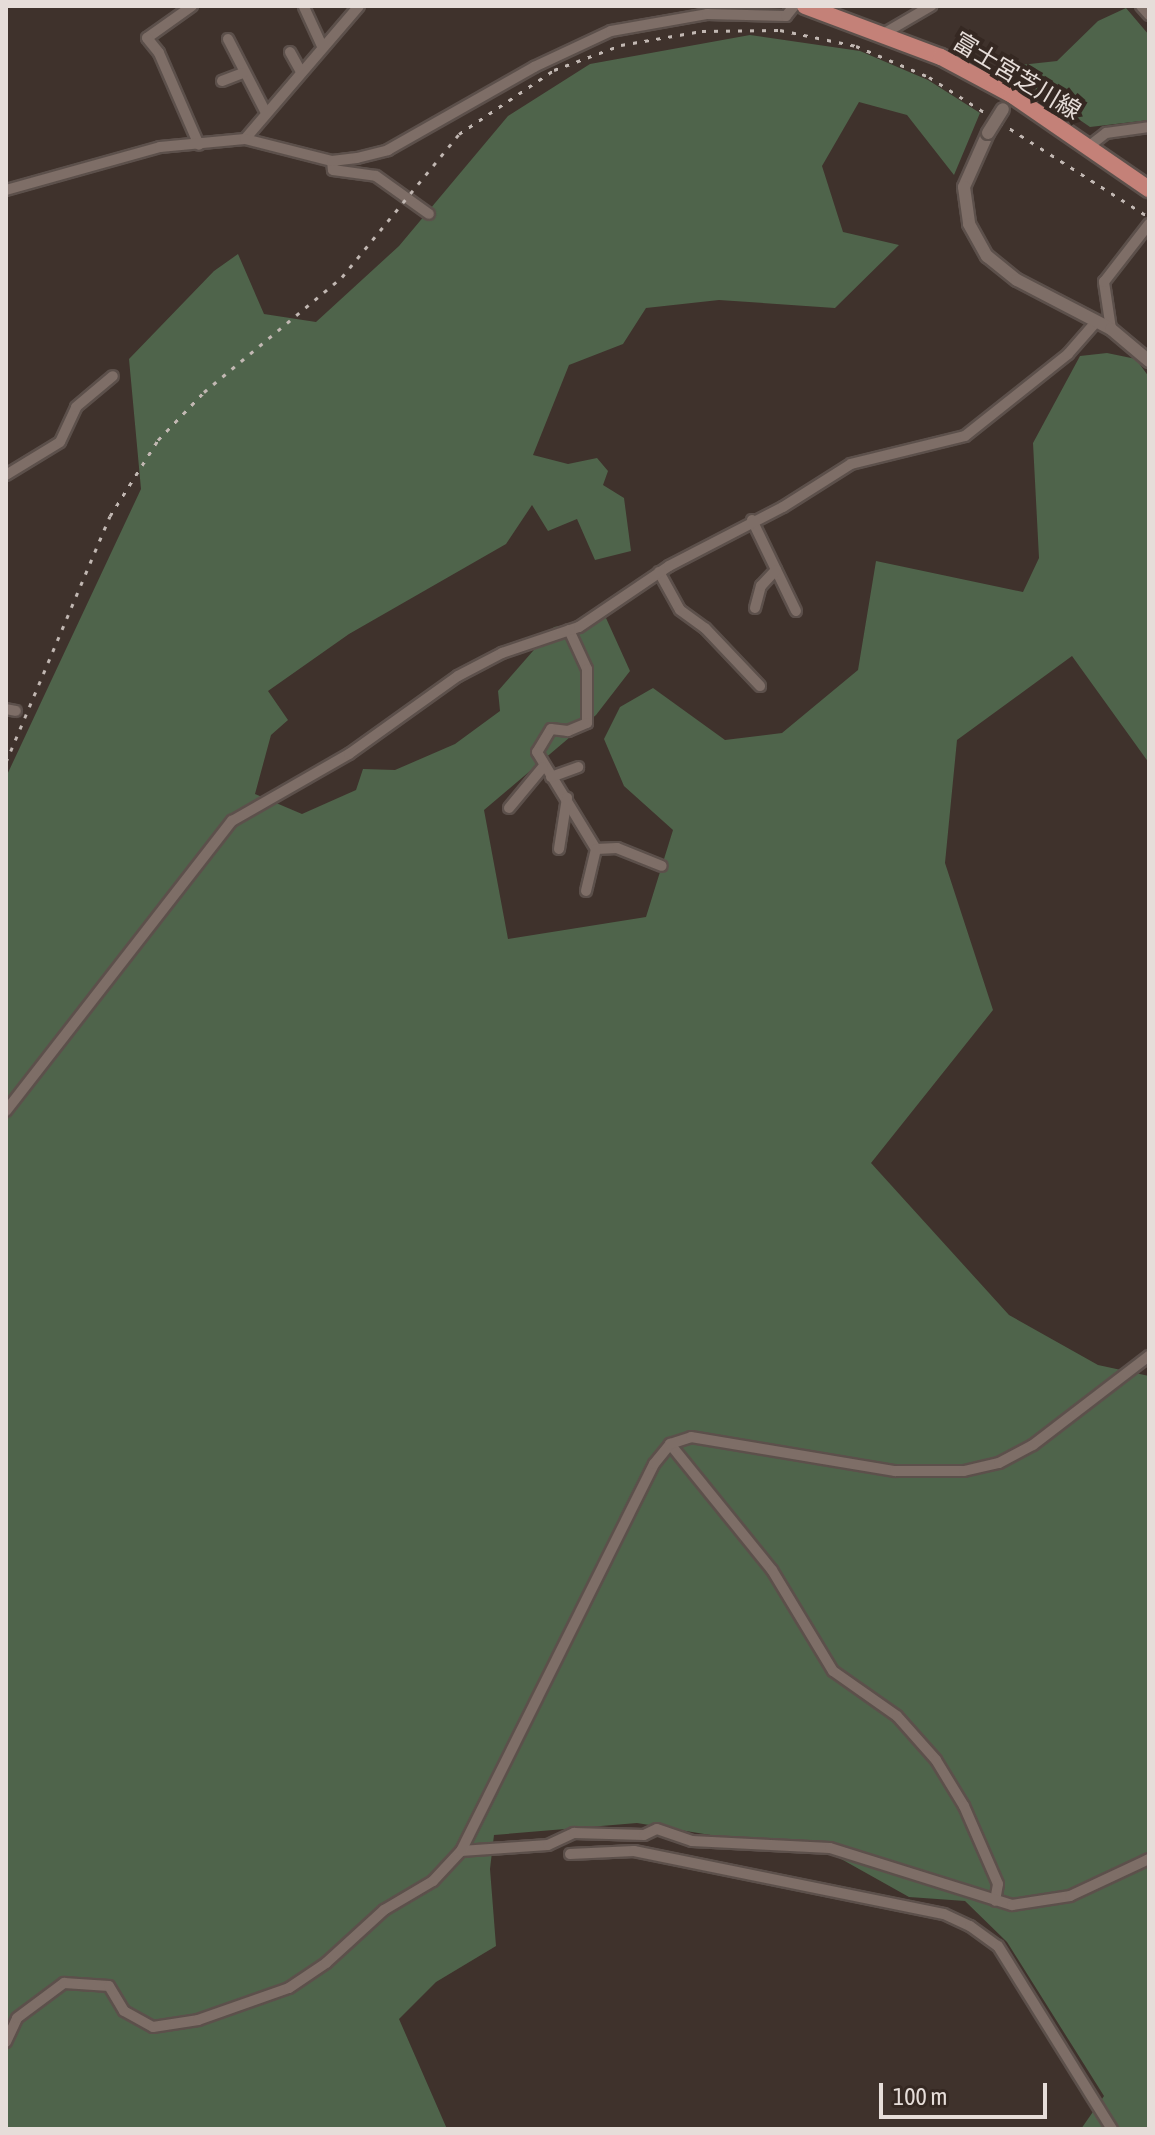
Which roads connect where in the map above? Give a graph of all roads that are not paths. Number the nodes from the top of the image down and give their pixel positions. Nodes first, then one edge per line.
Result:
1 (192, 6) edge
2 (359, 6) edge
3 (794, 6) edge
4 (805, 6) edge
5 (931, 6) edge
6 (1141, 6) edge
7 (304, 7) edge
8 (178, 10) edge
9 (1149, 15) edge
10 (883, 34) junction
11 (228, 39) dead end
12 (322, 46) junction
13 (290, 52) dead end
14 (300, 70) junction
15 (243, 73) junction
16 (222, 81) dead end
17 (1008, 102) junction
18 (266, 113) junction
19 (1149, 127) edge
20 (245, 139) junction
21 (199, 145) junction
22 (1088, 147) junction
23 (332, 161) junction
24 (1149, 189) edge
25 (6, 190) edge
26 (429, 214) dead end
27 (1149, 224) edge
28 (1096, 322) junction
29 (1111, 329) junction
30 (1148, 358) edge
31 (113, 376) dead end
32 (6, 475) edge
33 (752, 520) junction
34 (776, 570) junction
35 (659, 572) junction
36 (755, 608) dead end
37 (796, 611) dead end
38 (569, 630) junction
39 (760, 686) dead end
40 (543, 767) junction
41 (578, 767) dead end
42 (551, 777) junction
43 (567, 798) junction
44 (509, 808) dead end
45 (559, 849) dead end
46 (596, 849) junction
47 (662, 866) dead end
48 (586, 891) dead end
49 (6, 1111) edge
50 (1149, 1356) edge
51 (670, 1444) junction
52 (461, 1851) junction
53 (570, 1854) dead end
54 (1149, 1859) edge
55 (995, 1901) junction
56 (6, 2042) edge
57 (1112, 2129) edge

1 - 8 street
2 - 12 street
3 - 23 street
4 - 10 main road, 富士宮芝川線
5 - 10 street
6 - 9 street
7 - 12 street
8 - 21 street
10 - 17 main road, 富士宮芝川線
11 - 15 street
12 - 14 street
13 - 14 street
14 - 18 street
15 - 16 street
15 - 18 street
17 - 22 main road, 富士宮芝川線
17 - 28 street, bridge
18 - 20 street
19 - 22 street
20 - 21 street
20 - 23 street
21 - 25 street
22 - 24 main road, 富士宮芝川線
23 - 26 street
27 - 29 street
28 - 29 street
28 - 33 street
29 - 30 street
31 - 32 street
33 - 34 street
33 - 35 street
34 - 36 street
34 - 37 street
35 - 38 street
35 - 39 street
38 - 40 street
38 - 49 street
40 - 42 street
40 - 44 street
41 - 42 street
42 - 43 street
43 - 45 street
43 - 46 street
46 - 47 street
46 - 48 street
50 - 51 street
51 - 52 street
51 - 55 street
52 - 55 street
52 - 56 street
53 - 57 street
54 - 55 street

